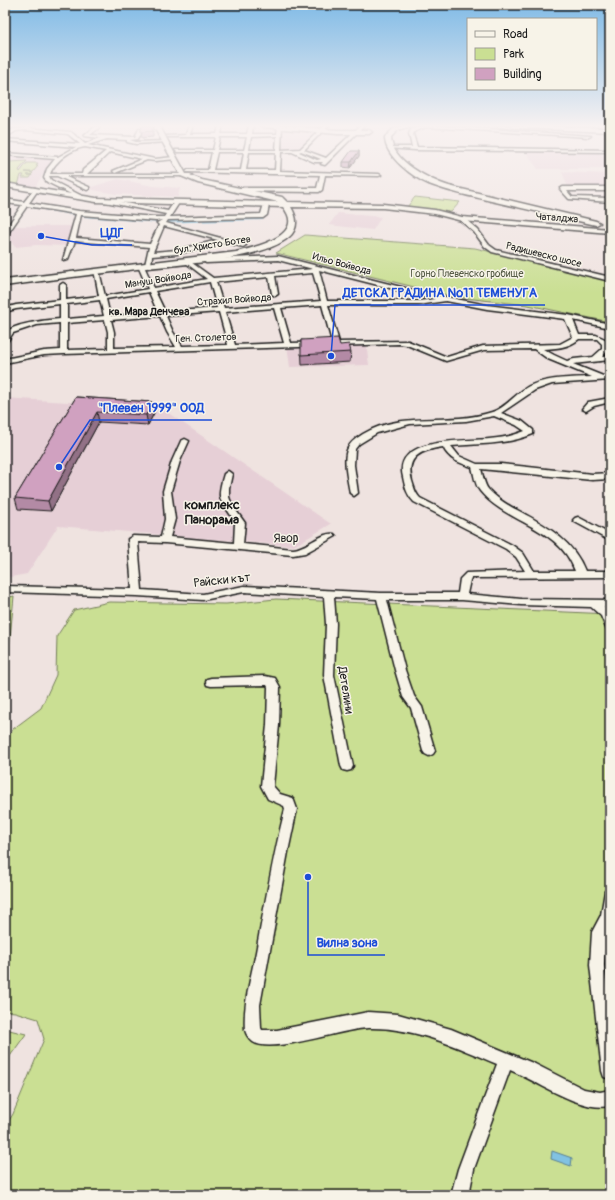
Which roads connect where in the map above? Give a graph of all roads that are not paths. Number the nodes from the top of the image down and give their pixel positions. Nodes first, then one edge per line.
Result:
1 (49, 181) edge
2 (71, 181) edge
3 (198, 181) edge
4 (321, 181) edge
5 (429, 181) edge
6 (5, 185) edge
7 (87, 188) dead end
8 (610, 189) edge
9 (35, 190) junction
10 (240, 190) junction
11 (81, 197) junction
12 (272, 197) junction
13 (96, 200) junction
14 (610, 200) edge
15 (5, 201) edge
16 (176, 203) junction
17 (5, 204) edge
18 (266, 205) junction
19 (285, 205) junction
20 (24, 206) junction
21 (169, 213) junction
22 (79, 215) junction
23 (462, 219) junction
24 (164, 222) junction
25 (610, 225) edge
26 (610, 231) edge
27 (5, 234) edge
28 (73, 239) junction
29 (225, 240) junction
30 (243, 245) dead end
31 (152, 246) junction
32 (149, 254) junction
33 (65, 258) dead end
34 (186, 261) junction
35 (144, 265) junction
36 (316, 269) junction
37 (96, 271) junction
38 (272, 274) junction
39 (610, 279) edge
40 (212, 280) junction
41 (5, 283) edge
42 (63, 285) dead end
43 (152, 290) junction
44 (275, 294) dead end
45 (102, 298) junction
46 (447, 299) junction
47 (63, 303) junction
48 (324, 303) junction
49 (277, 306) junction
50 (5, 310) edge
51 (222, 310) junction
52 (162, 314) junction
53 (568, 317) junction
54 (107, 319) junction
55 (64, 322) junction
56 (610, 326) edge
57 (577, 336) junction
58 (5, 341) edge
59 (336, 343) junction
60 (288, 344) junction
61 (232, 346) junction
62 (535, 346) junction
63 (180, 348) junction
64 (111, 350) junction
65 (64, 352) junction
66 (610, 358) edge
67 (595, 359) junction
68 (5, 361) edge
69 (567, 364) junction
70 (607, 378) edge
71 (610, 400) edge
72 (586, 409) dead end
73 (495, 414) junction
74 (185, 441) dead end
75 (446, 444) junction
76 (476, 466) junction
77 (228, 474) dead end
78 (610, 476) edge
79 (354, 493) dead end
80 (578, 520) dead end
81 (331, 536) dead end
82 (610, 538) edge
83 (165, 540) junction
84 (238, 546) junction
85 (530, 574) junction
86 (580, 574) junction
87 (610, 574) edge
88 (5, 589) edge
89 (137, 592) junction
90 (329, 593) junction
91 (381, 596) junction
92 (462, 597) junction
93 (594, 604) junction
94 (610, 604) edge
95 (610, 625) edge
96 (211, 682) dead end
97 (429, 751) dead end
98 (347, 766) dead end
99 (610, 896) edge
100 (506, 1060) junction
101 (610, 1072) edge
102 (610, 1098) edge
103 (460, 1195) edge

1 - 11 street
2 - 7 street
3 - 10 street
4 - 10 street
5 - 25 street
6 - 9 street, Чаталджа
8 - 14 street
9 - 11 street, Чаталджа
9 - 20 street
10 - 12 street
11 - 13 street, Чаталджа
12 - 18 street
12 - 19 street
13 - 16 street, Чаталджа
13 - 21 street, Чаталджа
15 - 20 street
16 - 18 street, Чаталджа
16 - 21 street
17 - 20 street
18 - 19 street, Чаталджа
18 - 24 street
19 - 23 street, Чаталджа
19 - 34 street, бул. Христо Ботев
20 - 22 street
20 - 27 street
21 - 24 street
22 - 24 street
22 - 28 street
23 - 26 street, Чаталджа
23 - 39 street, Радишевско шосе
24 - 29 street
24 - 31 street
28 - 31 street
28 - 33 street
29 - 30 street
29 - 32 street
31 - 32 street
32 - 35 street
34 - 35 street, бул. Христо Ботев
34 - 36 street, Ильо Войвода
34 - 40 street
35 - 37 street, бул. Христо Ботев
35 - 43 street
36 - 38 street, Мануш Войвода
36 - 46 street, Ильо Войвода
36 - 48 street
37 - 41 street, бул. Христо Ботев
37 - 45 street
38 - 40 street, Мануш Войвода
38 - 44 street
40 - 43 street, Мануш Войвода
40 - 51 street
42 - 47 street
43 - 45 street, Мануш Войвода
43 - 52 street
45 - 47 street, Мануш Войвода
45 - 54 street
46 - 48 street, Страхил Войвода
46 - 53 street, Ильо Войвода
47 - 50 street, Мануш Войвода
47 - 55 street
48 - 49 street, Страхил Войвода
48 - 59 street
49 - 51 street, Страхил Войвода
49 - 60 street
51 - 52 street, Страхил Войвода
51 - 61 street
52 - 54 street, Страхил Войвода
52 - 63 street
53 - 56 street, Ильо Войвода
53 - 57 street
54 - 55 street, Страхил Войвода
54 - 64 street
55 - 58 street, Страхил Войвода
55 - 65 street
57 - 62 street
57 - 67 street
59 - 60 street, Ген. Столетов
59 - 62 street, Ген. Столетов
60 - 61 street, Ген. Столетов
61 - 63 street, Ген. Столетов
62 - 69 street
63 - 64 street, Ген. Столетов
64 - 65 street, Ген. Столетов
65 - 68 street, Ген. Столетов
66 - 67 street
67 - 69 street
69 - 70 street
70 - 73 street
71 - 72 street
73 - 75 street
73 - 79 street
74 - 83 street
75 - 76 street
75 - 85 street
76 - 78 street
76 - 86 street
77 - 84 street
80 - 82 street
81 - 84 street, Явор
83 - 84 street, Явор
83 - 89 street, Явор
85 - 86 street
85 - 92 street
86 - 87 street
88 - 89 street, Райски кът
89 - 90 street, Райски кът
90 - 91 street, Райски кът
90 - 98 street, Детелини
91 - 92 street, Райски кът
91 - 97 street
92 - 93 street, Райски кът
93 - 94 street, Райски кът
93 - 95 street
96 - 100 street
99 - 101 street
100 - 102 street
100 - 103 street

